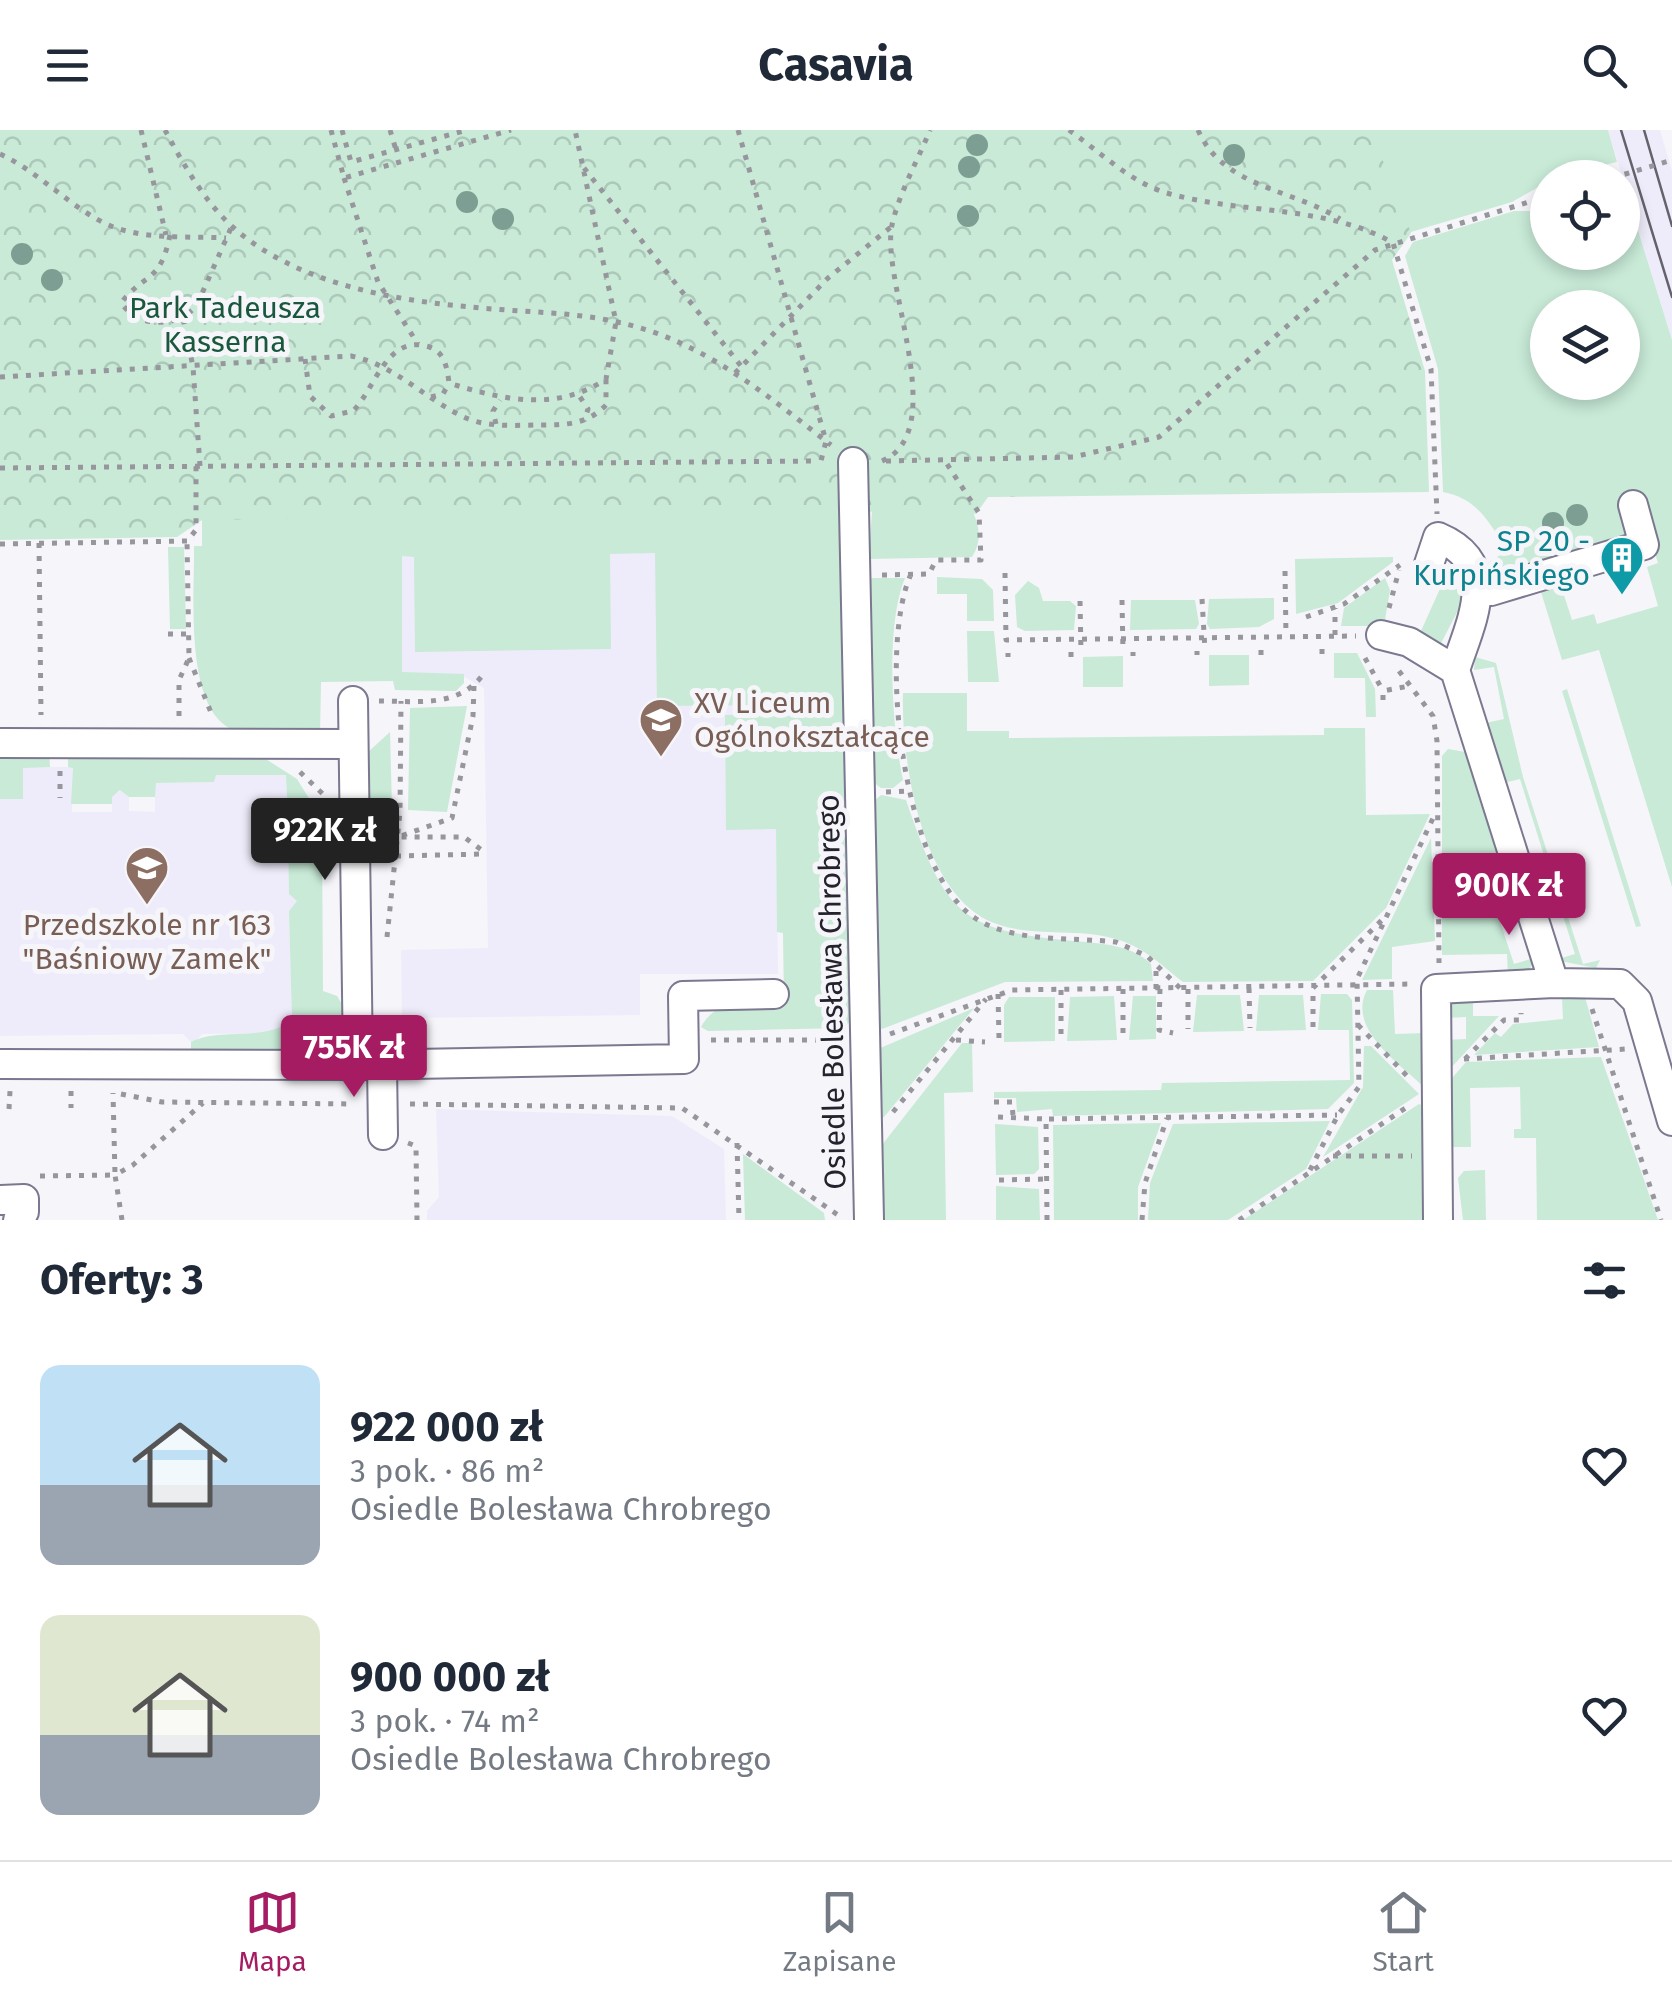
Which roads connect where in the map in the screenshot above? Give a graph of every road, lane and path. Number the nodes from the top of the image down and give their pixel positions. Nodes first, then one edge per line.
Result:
1 (141, 130) edge
2 (165, 130) edge
3 (331, 130) edge
4 (342, 130) edge
5 (390, 130) edge
6 (467, 130) edge
7 (511, 130) edge
8 (574, 130) edge
9 (738, 130) edge
10 (930, 130) edge
11 (1069, 130) edge
12 (1198, 130) edge
13 (441, 134) edge
14 (396, 150) junction
15 (0, 154) edge
16 (1672, 160) edge
17 (584, 167) junction
18 (1640, 170) edge
19 (344, 178) junction
20 (1530, 201) edge
21 (1342, 221) junction
22 (232, 226) junction
23 (892, 226) junction
24 (168, 235) junction
25 (226, 238) junction
26 (1393, 243) junction
27 (388, 294) junction
28 (184, 318) junction
29 (789, 318) junction
30 (616, 322) junction
31 (418, 344) junction
32 (305, 359) junction
33 (741, 366) junction
34 (192, 367) junction
35 (382, 367) junction
36 (735, 373) junction
37 (0, 377) edge
38 (606, 379) junction
39 (449, 383) junction
40 (579, 396) junction
41 (431, 398) junction
42 (500, 400) junction
43 (584, 420) junction
44 (496, 424) junction
45 (826, 441) junction
46 (886, 460) junction
47 (945, 460) junction
48 (819, 461) junction
49 (853, 462) junction
50 (198, 466) junction
51 (0, 468) edge
52 (1633, 505) dead end
53 (1438, 537) junction
54 (187, 542) junction
55 (39, 543) junction
56 (0, 544) edge
57 (1415, 565) junction
58 (1285, 571) dead end
59 (1005, 573) dead end
60 (912, 574) junction
61 (854, 575) junction
62 (1477, 586) junction
63 (1202, 599) dead end
64 (1122, 600) dead end
65 (1080, 601) dead end
66 (1335, 608) junction
67 (1306, 616) dead end
68 (168, 634) dead end
69 (188, 634) junction
70 (1286, 636) junction
71 (1335, 636) junction
72 (1204, 637) junction
73 (1123, 638) junction
74 (1081, 639) junction
75 (1377, 648) junction
76 (1081, 652) dead end
77 (1124, 652) dead end
78 (1200, 652) dead end
79 (189, 658) junction
80 (1455, 670) junction
81 (482, 676) dead end
82 (1410, 685) junction
83 (474, 686) junction
84 (1402, 690) junction
85 (1382, 691) junction
86 (1419, 696) junction
87 (1383, 700) dead end
88 (353, 701) joint
89 (402, 701) junction
90 (218, 721) dead end
91 (179, 742) junction
92 (0, 743) edge
93 (41, 743) junction
94 (353, 744) junction
95 (291, 764) dead end
96 (60, 776) dead end
97 (60, 798) dead end
98 (1438, 808) junction
99 (353, 812) junction
100 (398, 836) junction
101 (396, 856) junction
102 (1386, 916) junction
103 (386, 952) dead end
104 (1156, 965) junction
105 (1584, 982) junction
106 (1554, 984) junction
107 (1520, 985) junction
108 (1357, 987) junction
109 (1250, 988) junction
110 (1313, 988) junction
111 (1060, 989) junction
112 (1122, 989) junction
113 (1158, 989) junction
114 (1185, 989) junction
115 (1436, 989) junction
116 (774, 994) dead end
117 (998, 994) junction
118 (986, 999) junction
119 (1358, 1024) junction
120 (1312, 1027) dead end
121 (1250, 1028) dead end
122 (1188, 1029) dead end
123 (1172, 1032) dead end
124 (1123, 1036) dead end
125 (1061, 1037) dead end
126 (999, 1038) dead end
127 (1370, 1038) junction
128 (864, 1040) junction
129 (956, 1040) junction
130 (684, 1041) junction
131 (985, 1042) dead end
132 (1648, 1042) junction
133 (1358, 1044) junction
134 (1604, 1052) junction
135 (1464, 1060) junction
136 (370, 1065) junction
137 (5, 1073) edge
138 (71, 1083) dead end
139 (1433, 1091) junction
140 (994, 1102) dead end
141 (204, 1103) junction
142 (382, 1104) junction
143 (9, 1108) dead end
144 (71, 1108) dead end
145 (1338, 1115) junction
146 (998, 1117) dead end
147 (1013, 1117) junction
148 (1167, 1118) junction
149 (1046, 1119) junction
150 (1672, 1121) edge
151 (383, 1134) joint
152 (737, 1143) junction
153 (867, 1143) junction
154 (1330, 1156) junction
155 (1438, 1157) junction
156 (1310, 1170) junction
157 (115, 1174) junction
158 (34, 1176) dead end
159 (1047, 1179) junction
160 (1000, 1180) dead end
161 (0, 1200) edge
162 (838, 1216) dead end
163 (18, 1220) edge
164 (122, 1220) edge
165 (417, 1220) edge
166 (740, 1220) edge
167 (869, 1220) edge
168 (1047, 1220) edge
169 (1142, 1220) edge
170 (1238, 1220) edge
171 (1438, 1220) edge
172 (1661, 1220) edge

1 - 24 path
2 - 22 path
3 - 19 path
4 - 14 path
5 - 14 path
6 - 13 path
7 - 19 path
8 - 17 path
9 - 29 path
10 - 23 path
11 - 21 path
12 - 21 path
13 - 14 path
15 - 24 path
16 - 18 path, bridge
17 - 30 path
17 - 33 path
19 - 27 path
20 - 26 path
21 - 26 path
22 - 25 path
22 - 27 path
23 - 29 path
23 - 46 path
24 - 25 path
24 - 28 path
25 - 28 path
26 - 47 path
26 - 53 path
27 - 30 path
27 - 31 path
28 - 34 path
29 - 33 path
29 - 45 path
30 - 36 path
30 - 38 path
31 - 35 path
31 - 39 path
32 - 34 path
32 - 35 path
32 - 35 path
33 - 36 path
34 - 37 path
34 - 50 path
35 - 41 path
36 - 45 path
38 - 40 path
38 - 43 path
39 - 41 path
39 - 42 path
40 - 42 path
40 - 43 path
41 - 44 path
42 - 44 path
43 - 44 path
45 - 48 path
45 - 49 path
46 - 47 path
46 - 49 path
47 - 60 path
48 - 49 path
48 - 50 path
49 - 61 street, Osiedle Bolesława Chrobrego
50 - 51 path
50 - 54 path
52 - 62 street
53 - 57 street
53 - 57 path
53 - 62 street
54 - 55 path
54 - 69 path
55 - 56 path
55 - 93 path
57 - 66 path
57 - 75 path
58 - 70 path
59 - 74 path
60 - 61 path
60 - 104 path
61 - 128 street, Osiedle Bolesława Chrobrego
62 - 80 street
63 - 72 path
64 - 73 path
65 - 74 path
66 - 67 path
66 - 71 path
68 - 69 path
69 - 79 path
70 - 71 path
70 - 72 path
71 - 75 path
72 - 73 path
72 - 78 path
73 - 74 path
73 - 77 path
74 - 76 path
75 - 80 street
75 - 82 path
75 - 85 path
79 - 90 path
79 - 91 path
80 - 106 street
81 - 83 path
82 - 84 path
82 - 86 path
83 - 89 path
83 - 100 path
84 - 85 path
84 - 86 path
85 - 87 path
86 - 98 path
88 - 89 path
88 - 94 street
89 - 100 path
91 - 93 street
91 - 94 street
92 - 93 street
94 - 99 street
95 - 99 path
96 - 97 path
98 - 102 path
98 - 115 path
99 - 136 street
100 - 101 path
100 - 101 path
101 - 103 path
102 - 108 path
102 - 110 path
104 - 113 path
104 - 114 path
105 - 106 street
105 - 132 street
105 - 134 path
106 - 107 street
107 - 115 street
107 - 135 path
108 - 110 path
108 - 115 path
108 - 119 path
109 - 110 path
109 - 114 path
109 - 121 path
110 - 120 path
111 - 112 path
111 - 117 path
111 - 125 path
112 - 113 path
112 - 124 path
113 - 114 path
113 - 123 path
114 - 122 path
115 - 139 street
116 - 130 street, Osiedle Bolesława Chrobrego
117 - 118 path
117 - 126 path
118 - 128 path
118 - 129 path
119 - 127 path
119 - 133 path
127 - 133 path
127 - 139 path
128 - 130 path
128 - 153 street, Osiedle Bolesława Chrobrego
129 - 131 path
129 - 153 path
130 - 136 street
132 - 134 path
132 - 150 street
133 - 145 path
134 - 135 path
134 - 172 path
135 - 139 path
136 - 137 street
136 - 142 street
137 - 143 path
138 - 144 path
139 - 154 path
139 - 155 street
140 - 147 path
141 - 142 path
141 - 157 path
141 - 157 path
142 - 151 street
142 - 152 path
145 - 148 path
145 - 156 path
146 - 147 path
147 - 149 path
148 - 149 path
148 - 169 path
149 - 159 path
151 - 165 path
152 - 162 path
152 - 166 path
153 - 167 street, Osiedle Bolesława Chrobrego
154 - 155 path
154 - 156 path
155 - 171 street
156 - 170 path
157 - 158 path
157 - 164 path
159 - 160 path
159 - 168 path
161 - 163 street

